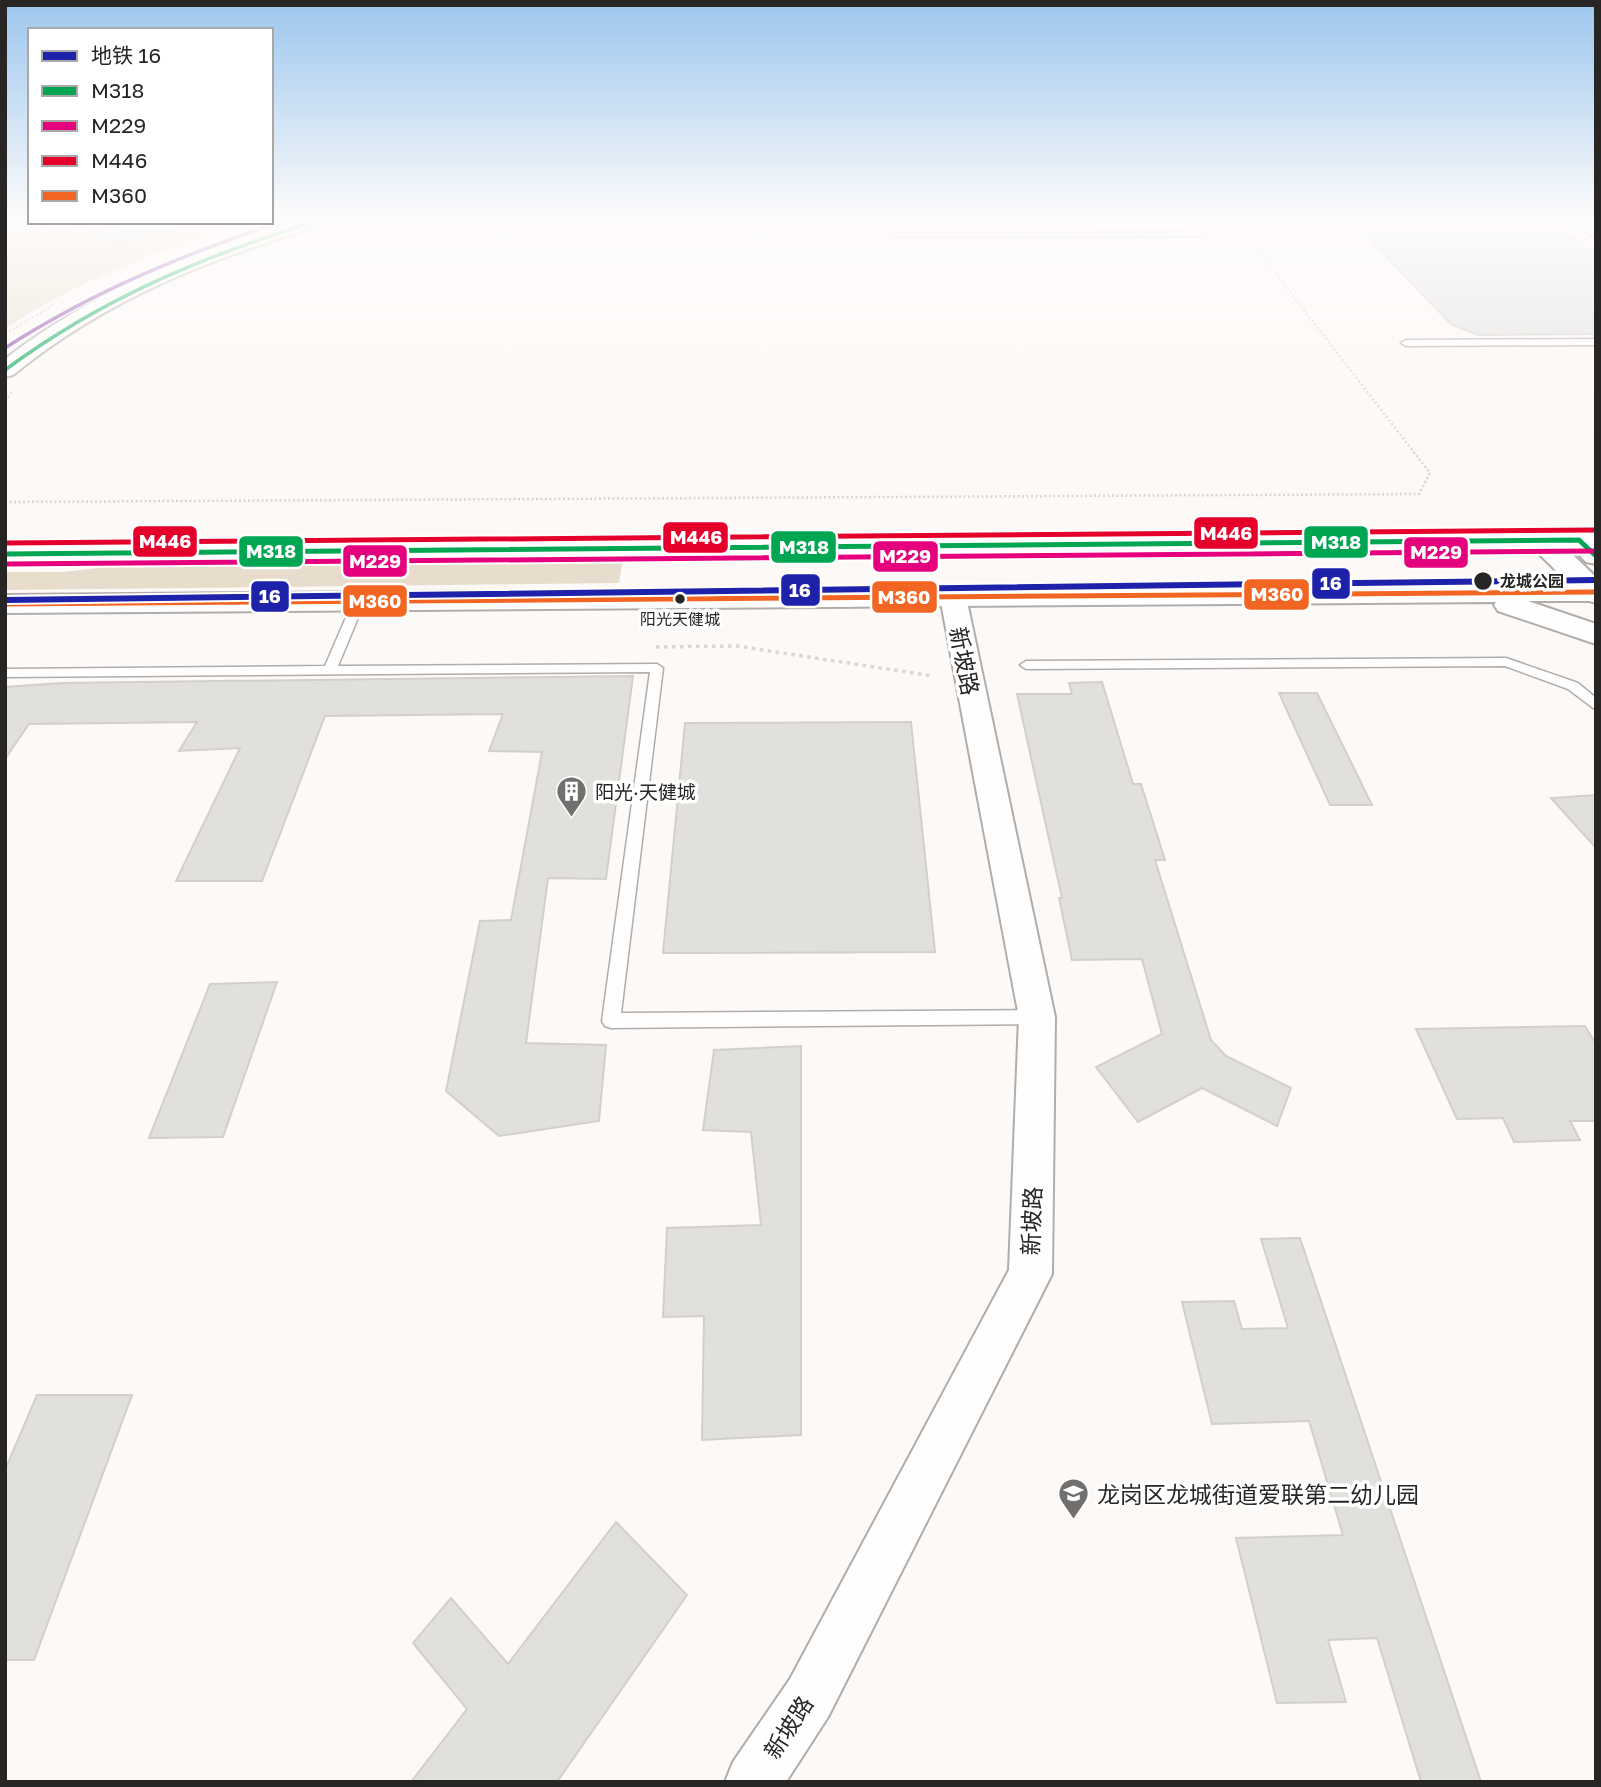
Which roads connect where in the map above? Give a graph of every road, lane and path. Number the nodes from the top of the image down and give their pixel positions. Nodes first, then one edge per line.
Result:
1 (79, 301) edge
2 (104, 301) edge
3 (1297, 301) edge
4 (1596, 342) edge
5 (1406, 343) dead end
6 (5, 348) edge
7 (5, 370) edge
8 (5, 502) edge
9 (1541, 540) junction
10 (1590, 545) edge
11 (5, 554) edge
12 (1595, 593) edge
13 (1446, 594) junction
14 (953, 597) junction
15 (359, 601) junction
16 (5, 604) edge
17 (1596, 634) edge
18 (1026, 665) dead end
19 (330, 671) junction
20 (5, 673) edge
21 (1596, 706) edge
22 (1037, 1017) junction
23 (752, 1782) edge

1 - 6 main road
2 - 7 main road
3 - 8 path
4 - 5 lane
9 - 10 main road
9 - 11 main road
9 - 12 main road
12 - 13 main road
13 - 14 main road
13 - 17 main road
14 - 15 main road
14 - 22 street, 新坡路
15 - 16 main road
15 - 19 lane
18 - 21 lane
19 - 20 lane
19 - 22 lane
22 - 23 street, 新坡路

